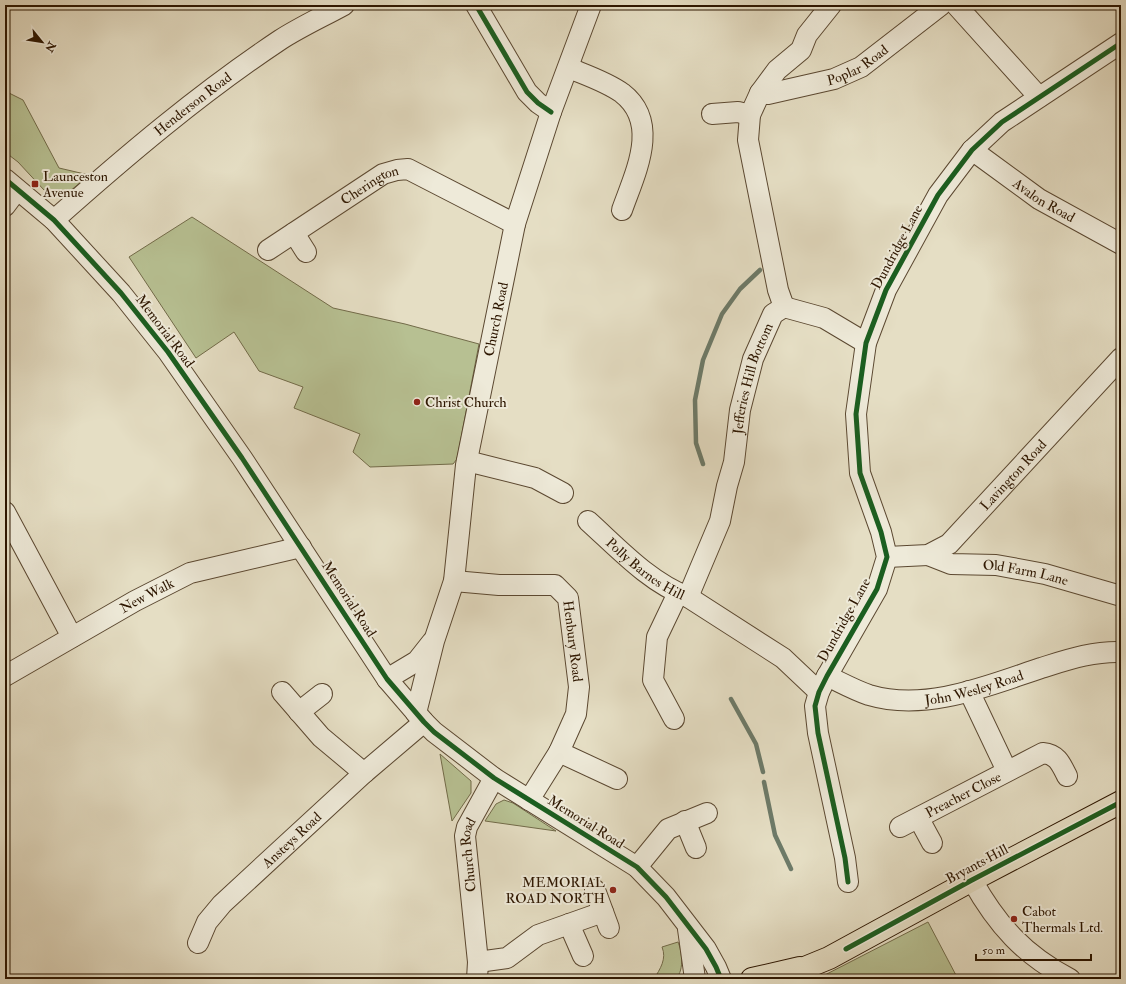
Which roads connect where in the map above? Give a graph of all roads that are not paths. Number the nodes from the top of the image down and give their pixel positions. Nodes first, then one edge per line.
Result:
1 (344, 5) edge
2 (476, 5) edge
3 (591, 5) edge
4 (831, 5) edge
5 (941, 5) edge
6 (956, 5) edge
7 (1121, 43) edge
8 (569, 68) junction
9 (760, 93) junction
10 (1039, 97) junction
11 (551, 112) junction
12 (712, 114) dead end
13 (750, 115) junction
14 (972, 150) junction
15 (11, 185) edge
16 (5, 206) edge
17 (622, 210) dead end
18 (54, 220) junction
19 (515, 224) junction
20 (294, 233) junction
21 (1121, 244) edge
22 (268, 250) dead end
23 (306, 252) dead end
24 (784, 307) junction
25 (866, 343) junction
26 (1121, 358) edge
27 (467, 461) junction
28 (563, 492) dead end
29 (5, 512) edge
30 (588, 521) dead end
31 (301, 547) junction
32 (928, 555) junction
33 (887, 557) junction
34 (454, 581) junction
35 (683, 595) junction
36 (1121, 596) edge
37 (72, 637) junction
38 (434, 641) junction
39 (1121, 652) edge
40 (5, 676) edge
41 (387, 679) junction
42 (823, 684) junction
43 (969, 691) junction
44 (282, 692) dead end
45 (322, 694) dead end
46 (299, 712) junction
47 (420, 718) junction
48 (674, 719) dead end
49 (559, 752) junction
50 (1007, 771) junction
51 (364, 772) junction
52 (1068, 776) dead end
53 (494, 778) junction
54 (617, 779) dead end
55 (529, 800) junction
56 (1121, 802) edge
57 (707, 813) dead end
58 (919, 819) junction
59 (685, 821) junction
60 (900, 827) dead end
61 (932, 843) dead end
62 (696, 848) dead end
63 (636, 867) junction
64 (972, 880) junction
65 (848, 882) dead end
66 (595, 890) dead end
67 (569, 924) junction
68 (688, 929) junction
69 (198, 943) dead end
70 (583, 956) dead end
71 (807, 967) junction
72 (478, 971) edge
73 (694, 979) edge
74 (720, 979) edge
75 (752, 979) edge
76 (785, 979) edge
77 (1070, 979) edge

1 - 18 street, Henderson Road
2 - 11 street
3 - 8 street, Church Road
4 - 9 street, Jefferies Hill Bottom
5 - 9 street, Poplar Road
6 - 10 street
7 - 10 street, Dundridge Lane
8 - 11 street, Church Road
8 - 17 street
9 - 13 street, Jefferies Hill Bottom
10 - 14 street, Dundridge Lane
11 - 19 street, Church Road
12 - 13 street
13 - 24 street, Jefferies Hill Bottom
14 - 21 street, Avalon Road
14 - 25 street, Dundridge Lane
15 - 16 street
15 - 18 street, Memorial Road
18 - 31 street, Memorial Road
19 - 20 street, Cherington
19 - 27 street, Church Road
20 - 22 street, Cherington
20 - 23 street
24 - 25 street
24 - 35 street, Jefferies Hill Bottom
25 - 33 street, Dundridge Lane
26 - 32 street, Lavington Road
27 - 28 street
27 - 34 street, Church Road
29 - 37 street
30 - 35 street, Polly Barnes Hill
31 - 37 street, New Walk
31 - 41 street, Memorial Road
32 - 33 street, Lavington Road
32 - 36 street, Old Farm Lane
33 - 42 street, Dundridge Lane
34 - 38 street, Church Road
34 - 49 street, Henbury Road
35 - 42 street, Polly Barnes Hill
35 - 48 street, Jefferies Hill Bottom
37 - 40 street, New Walk
38 - 41 street, Church Road
38 - 47 street, Church Road
39 - 43 street, John Wesley Road
41 - 47 street, Memorial Road
42 - 43 street, John Wesley Road
42 - 65 street, Dundridge Lane
43 - 50 street, Preacher Close
44 - 46 street
45 - 46 street
46 - 51 street
47 - 51 street, Ansteys Road
47 - 53 street, Memorial Road
49 - 54 street
49 - 55 street, Henbury Road
50 - 52 street, Preacher Close
50 - 58 street, Preacher Close
51 - 69 street, Ansteys Road
53 - 55 street, Memorial Road
53 - 72 street, Church Road
55 - 63 street, Memorial Road
56 - 64 main road, Bryants Hill
57 - 59 street
58 - 60 street, Preacher Close
58 - 61 street, Preacher Close
59 - 62 street
59 - 63 street
63 - 68 street, Memorial Road
64 - 71 main road, Bryants Hill
64 - 77 street
66 - 67 street, Church Road
67 - 70 street
67 - 72 street, Church Road
68 - 73 street, Memorial Road
68 - 74 street, Memorial Road
71 - 75 main road, Bryants Hill
71 - 76 main road, Bryants Hill

